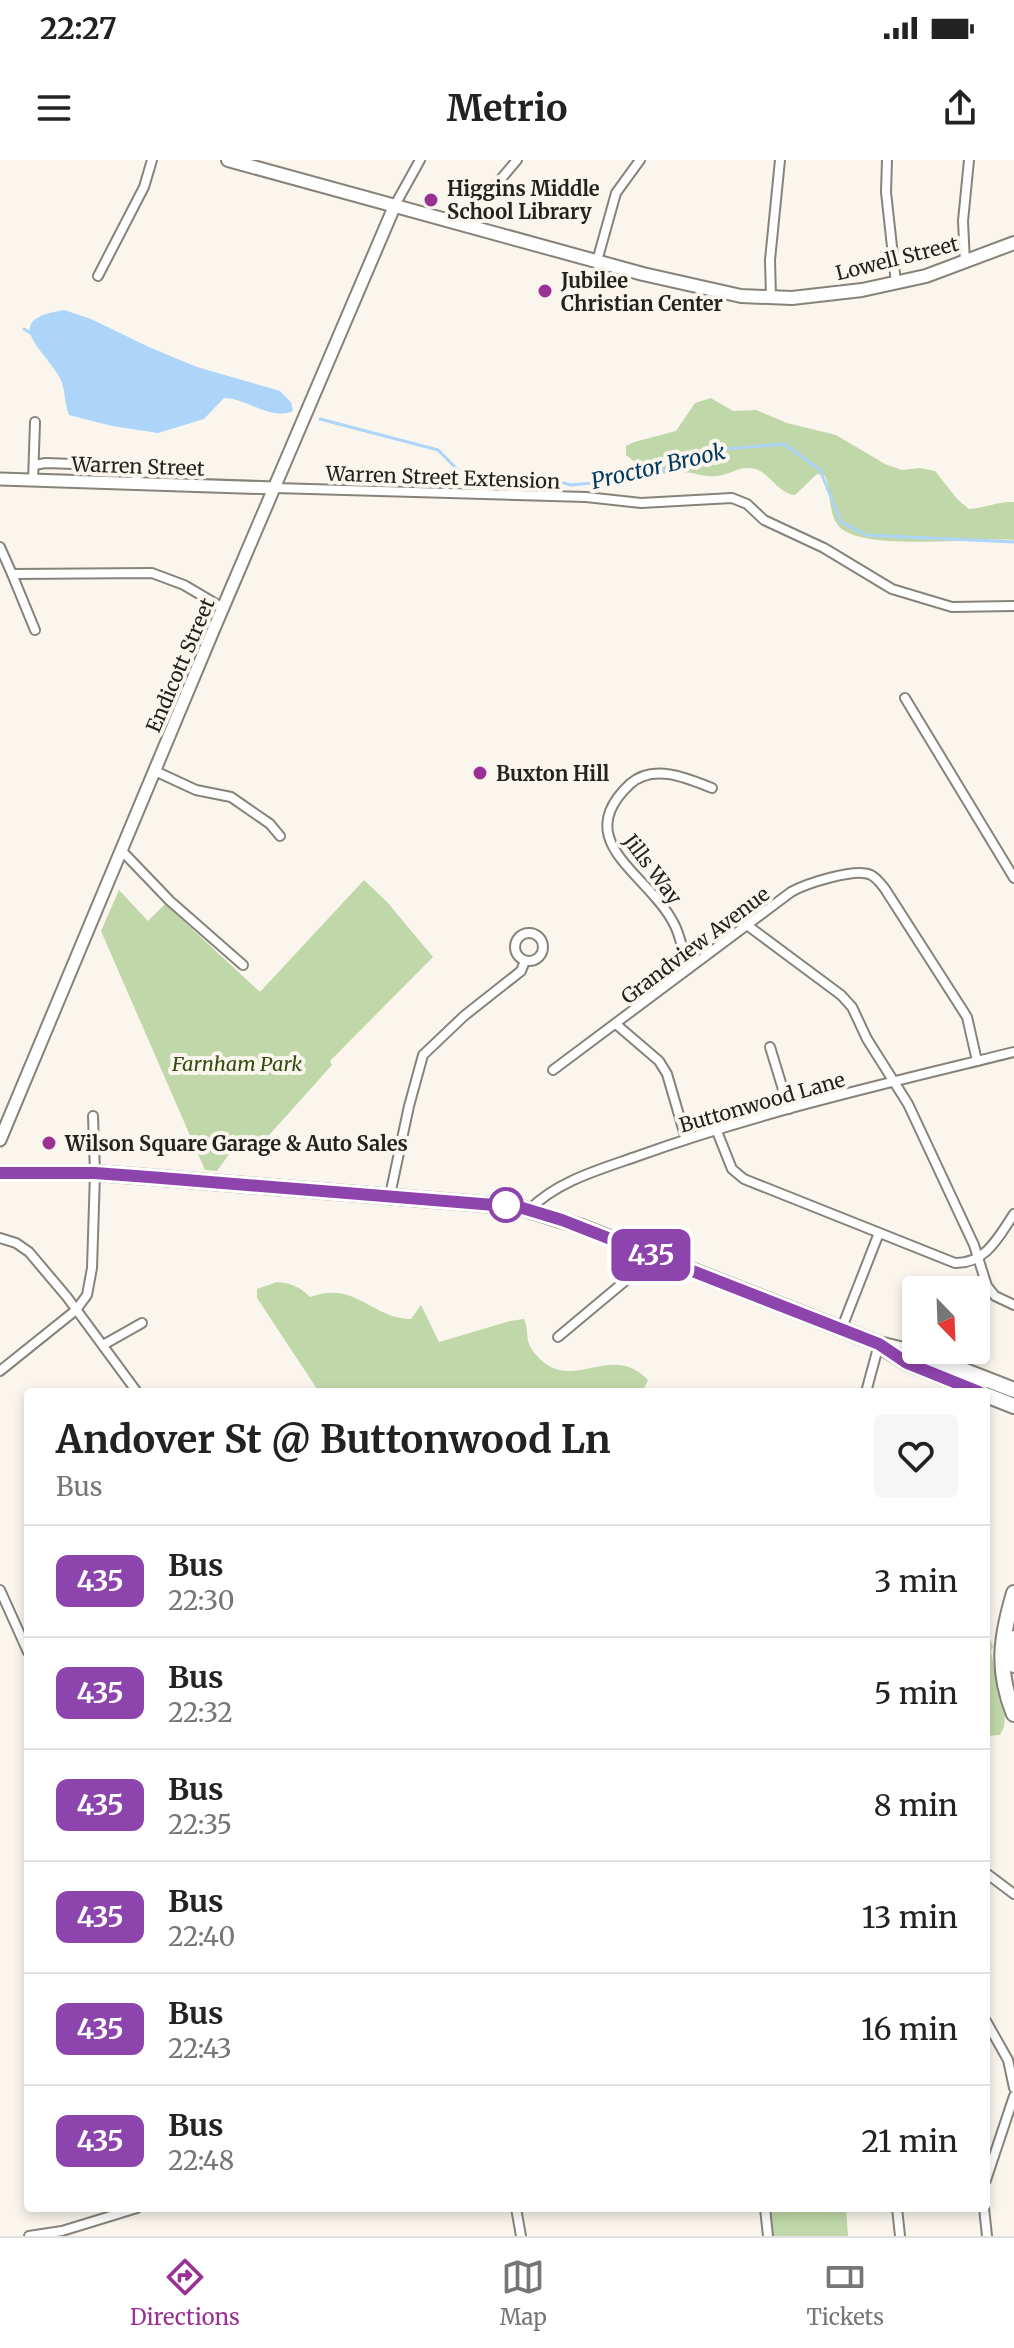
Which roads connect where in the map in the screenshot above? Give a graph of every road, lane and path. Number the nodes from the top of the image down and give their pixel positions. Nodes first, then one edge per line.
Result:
1 (152, 160) edge
2 (228, 160) edge
3 (420, 160) edge
4 (517, 160) edge
5 (640, 160) edge
6 (780, 160) edge
7 (887, 160) edge
8 (969, 160) edge
9 (261, 165) edge
10 (395, 205) junction
11 (463, 224) junction
12 (1014, 243) edge
13 (597, 261) junction
14 (965, 263) junction
15 (98, 276) dead end
16 (896, 283) junction
17 (771, 298) junction
18 (35, 422) dead end
19 (34, 465) junction
20 (0, 479) edge
21 (33, 481) junction
22 (137, 484) junction
23 (275, 488) junction
24 (0, 547) edge
25 (12, 574) junction
26 (1014, 606) edge
27 (223, 608) junction
28 (35, 630) dead end
29 (905, 698) dead end
30 (155, 771) junction
31 (712, 788) dead end
32 (280, 836) dead end
33 (122, 851) junction
34 (1014, 878) edge
35 (747, 925) junction
36 (525, 961) dead end
37 (243, 965) dead end
38 (688, 969) junction
39 (617, 1025) junction
40 (770, 1047) dead end
41 (1014, 1053) edge
42 (977, 1061) junction
43 (553, 1070) dead end
44 (892, 1082) junction
45 (789, 1109) junction
46 (93, 1116) dead end
47 (716, 1129) junction
48 (686, 1139) junction
49 (0, 1140) edge
50 (0, 1173) edge
51 (95, 1173) junction
52 (390, 1195) junction
53 (529, 1210) junction
54 (1014, 1214) edge
55 (879, 1233) junction
56 (0, 1238) edge
57 (655, 1256) junction
58 (978, 1258) junction
59 (1014, 1305) edge
60 (76, 1310) junction
61 (142, 1323) dead end
62 (841, 1330) junction
63 (558, 1337) dead end
64 (879, 1344) junction
65 (103, 1345) junction
66 (0, 1371) edge
67 (982, 1376) junction
68 (1014, 1383) edge
69 (134, 1388) edge
70 (867, 1388) edge
71 (970, 1388) edge
72 (990, 1396) edge
73 (1013, 1402) edge
74 (0, 1590) edge
75 (1014, 1593) edge
76 (1014, 1638) edge
77 (24, 1643) edge
78 (1014, 1665) edge
79 (1014, 1714) edge
80 (990, 1876) edge
81 (1014, 1894) edge
82 (990, 2028) edge
83 (1014, 2088) edge
84 (1014, 2096) edge
85 (990, 2168) edge
86 (124, 2212) edge
87 (517, 2212) edge
88 (765, 2212) edge
89 (897, 2212) edge
90 (984, 2212) edge
91 (29, 2236) edge
92 (521, 2236) edge
93 (768, 2236) edge
94 (900, 2236) edge
95 (987, 2236) edge

1 - 15 street
2 - 9 main road, Lowell Street
3 - 10 street
4 - 11 street
5 - 13 street
6 - 17 street
7 - 16 street
8 - 14 street
9 - 10 main road, Lowell Street
10 - 11 main road, Lowell Street
10 - 23 street, Endicott Street
11 - 13 main road, Lowell Street
12 - 14 main road, Lowell Street
13 - 17 main road, Lowell Street
14 - 16 main road, Lowell Street
16 - 17 main road, Lowell Street
18 - 19 street
19 - 21 street
19 - 22 street
20 - 21 street, Warren Street
21 - 22 street, Warren Street
22 - 23 street, Warren Street
23 - 26 street, Warren Street Extension
23 - 27 street, Endicott Street
24 - 25 street
25 - 27 street
25 - 28 street
27 - 30 street, Endicott Street
29 - 34 street
30 - 32 street
30 - 33 street, Endicott Street
31 - 38 street, Jills Way
33 - 37 street
33 - 49 street, Endicott Street
35 - 38 street, Grandview Avenue
35 - 42 street, Grandview Avenue
35 - 44 street
36 - 52 street
38 - 39 street, Grandview Avenue
39 - 43 street, Grandview Avenue
39 - 48 street
40 - 45 street
41 - 42 street, Buttonwood Lane
42 - 44 street, Buttonwood Lane
44 - 45 street, Buttonwood Lane
44 - 58 street
45 - 47 street, Buttonwood Lane
46 - 51 street
47 - 48 street, Buttonwood Lane
47 - 55 street
48 - 53 street, Buttonwood Lane
50 - 51 highway
51 - 52 highway
51 - 60 street
52 - 53 highway
53 - 57 highway
54 - 58 street
55 - 58 street
55 - 62 street
56 - 60 street
57 - 62 highway
57 - 63 street
58 - 59 street
60 - 65 street
60 - 66 street
61 - 65 street
62 - 64 highway
64 - 67 highway
64 - 70 street
64 - 71 highway
65 - 69 street
67 - 68 highway
67 - 73 highway
72 - 73 highway
74 - 77 street
75 - 79 highway
76 - 78 highway
80 - 81 street
82 - 83 street
84 - 85 street
86 - 91 street
87 - 92 street
88 - 93 street
89 - 94 street
90 - 95 street

